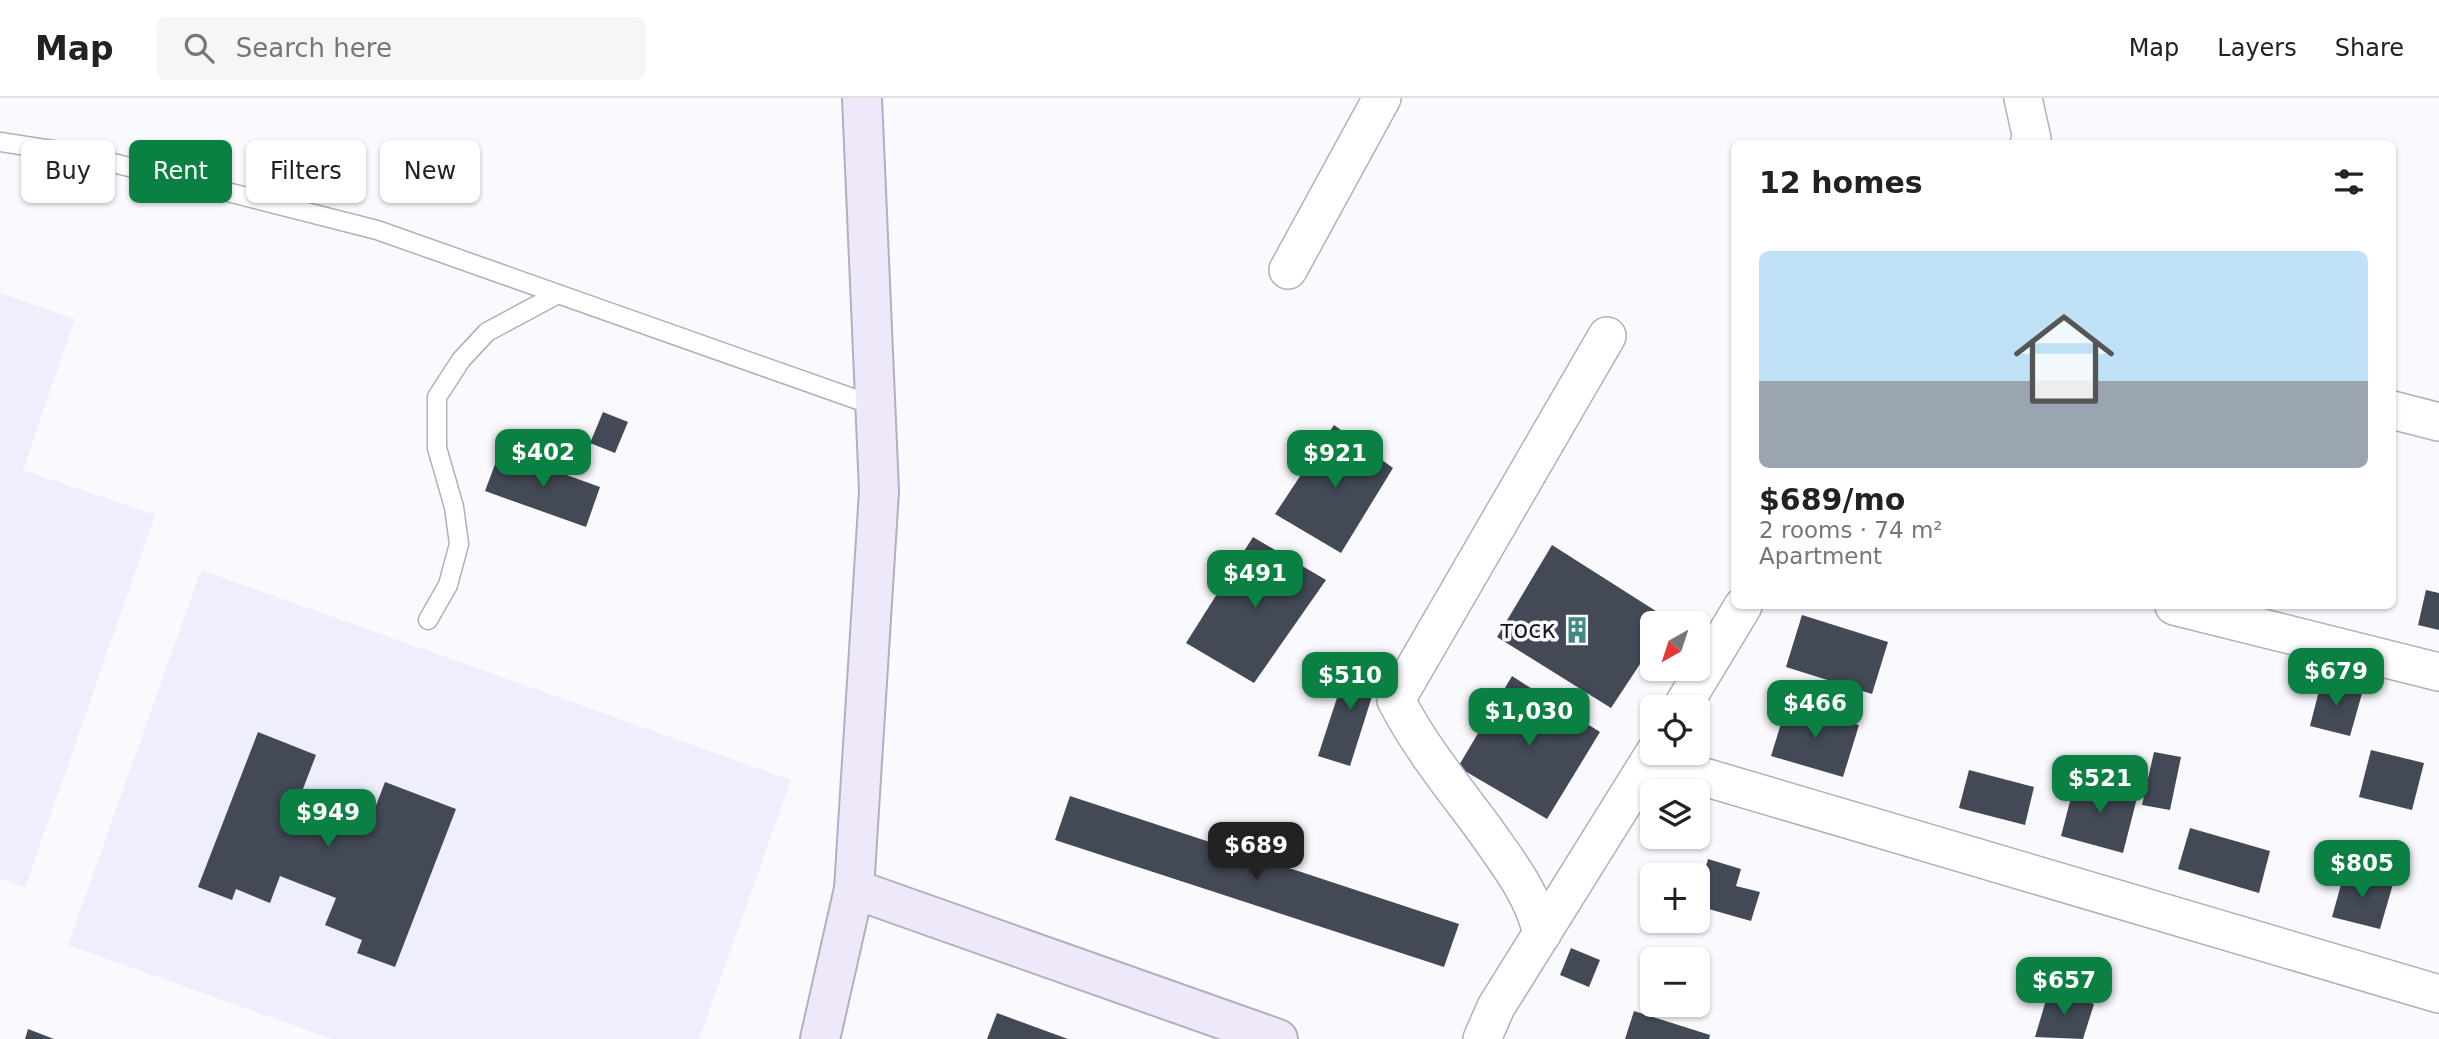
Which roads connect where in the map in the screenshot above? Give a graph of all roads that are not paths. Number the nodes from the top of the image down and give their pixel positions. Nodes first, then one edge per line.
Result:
1 (862, 98) edge
2 (1382, 98) edge
3 (2023, 98) edge
4 (2031, 140) edge
5 (0, 142) edge
6 (1288, 270) dead end
7 (558, 294) junction
8 (1607, 336) dead end
9 (875, 406) junction
10 (2396, 411) edge
11 (2439, 422) edge
12 (1741, 609) edge
13 (2186, 609) edge
14 (428, 620) dead end
15 (2439, 672) edge
16 (1689, 695) edge
17 (1647, 765) edge
18 (1679, 765) edge
19 (855, 889) junction
20 (1542, 934) junction
21 (2439, 994) edge
22 (820, 1039) edge
23 (1278, 1039) edge
24 (1482, 1039) edge

1 - 9 main road
2 - 6 street
3 - 4 street
5 - 7 lane
7 - 9 lane
7 - 14 lane
8 - 20 street
9 - 19 main road
10 - 11 street
12 - 16 street
13 - 15 street
17 - 20 street
18 - 21 street
19 - 22 main road
19 - 23 main road
20 - 24 street

